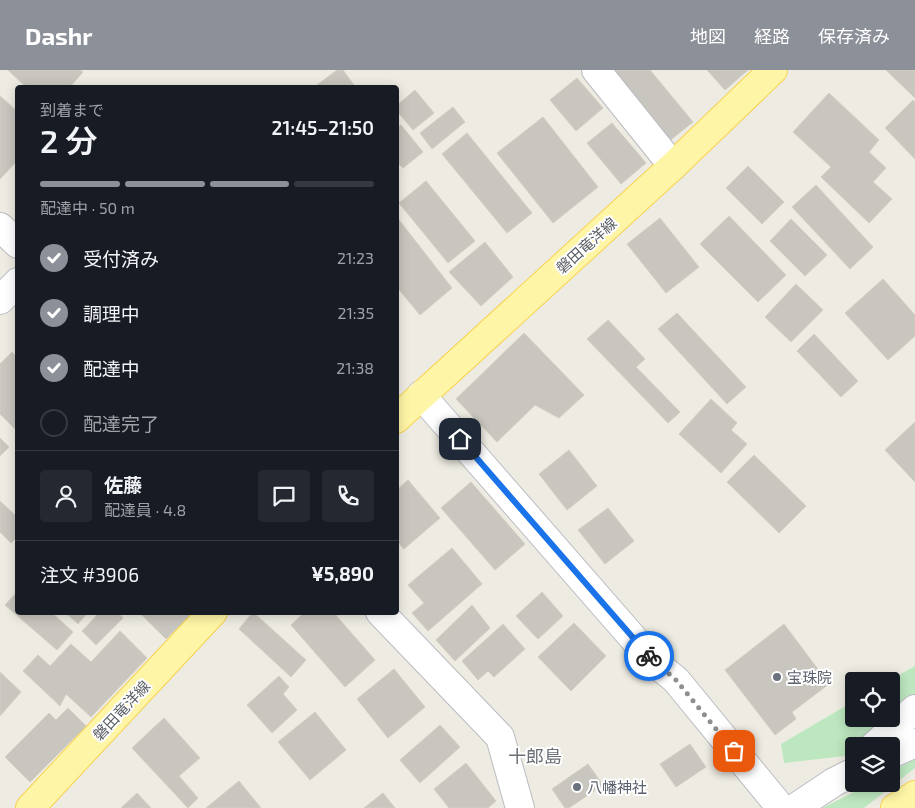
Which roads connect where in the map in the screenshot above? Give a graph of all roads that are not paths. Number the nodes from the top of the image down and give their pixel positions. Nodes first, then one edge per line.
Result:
1 (596, 70) edge
2 (773, 70) edge
3 (673, 166) junction
4 (0, 227) edge
5 (15, 241) edge
6 (15, 285) edge
7 (0, 300) edge
8 (421, 395) junction
9 (399, 416) edge
10 (210, 615) edge
11 (383, 615) edge
12 (915, 710) edge
13 (884, 737) edge
14 (915, 743) edge
15 (900, 750) edge
16 (844, 777) edge
17 (915, 795) edge
18 (30, 808) edge
19 (520, 808) edge
20 (781, 808) edge
21 (795, 808) edge
22 (895, 808) edge

1 - 3 street
2 - 3 main road, 磐田竜洋線
3 - 8 main road, 磐田竜洋線
4 - 5 street
6 - 7 street
8 - 9 main road, 磐田竜洋線
8 - 20 street
10 - 18 main road, 磐田竜洋線
11 - 19 street
12 - 13 street
14 - 15 street
16 - 21 street
17 - 22 main road

